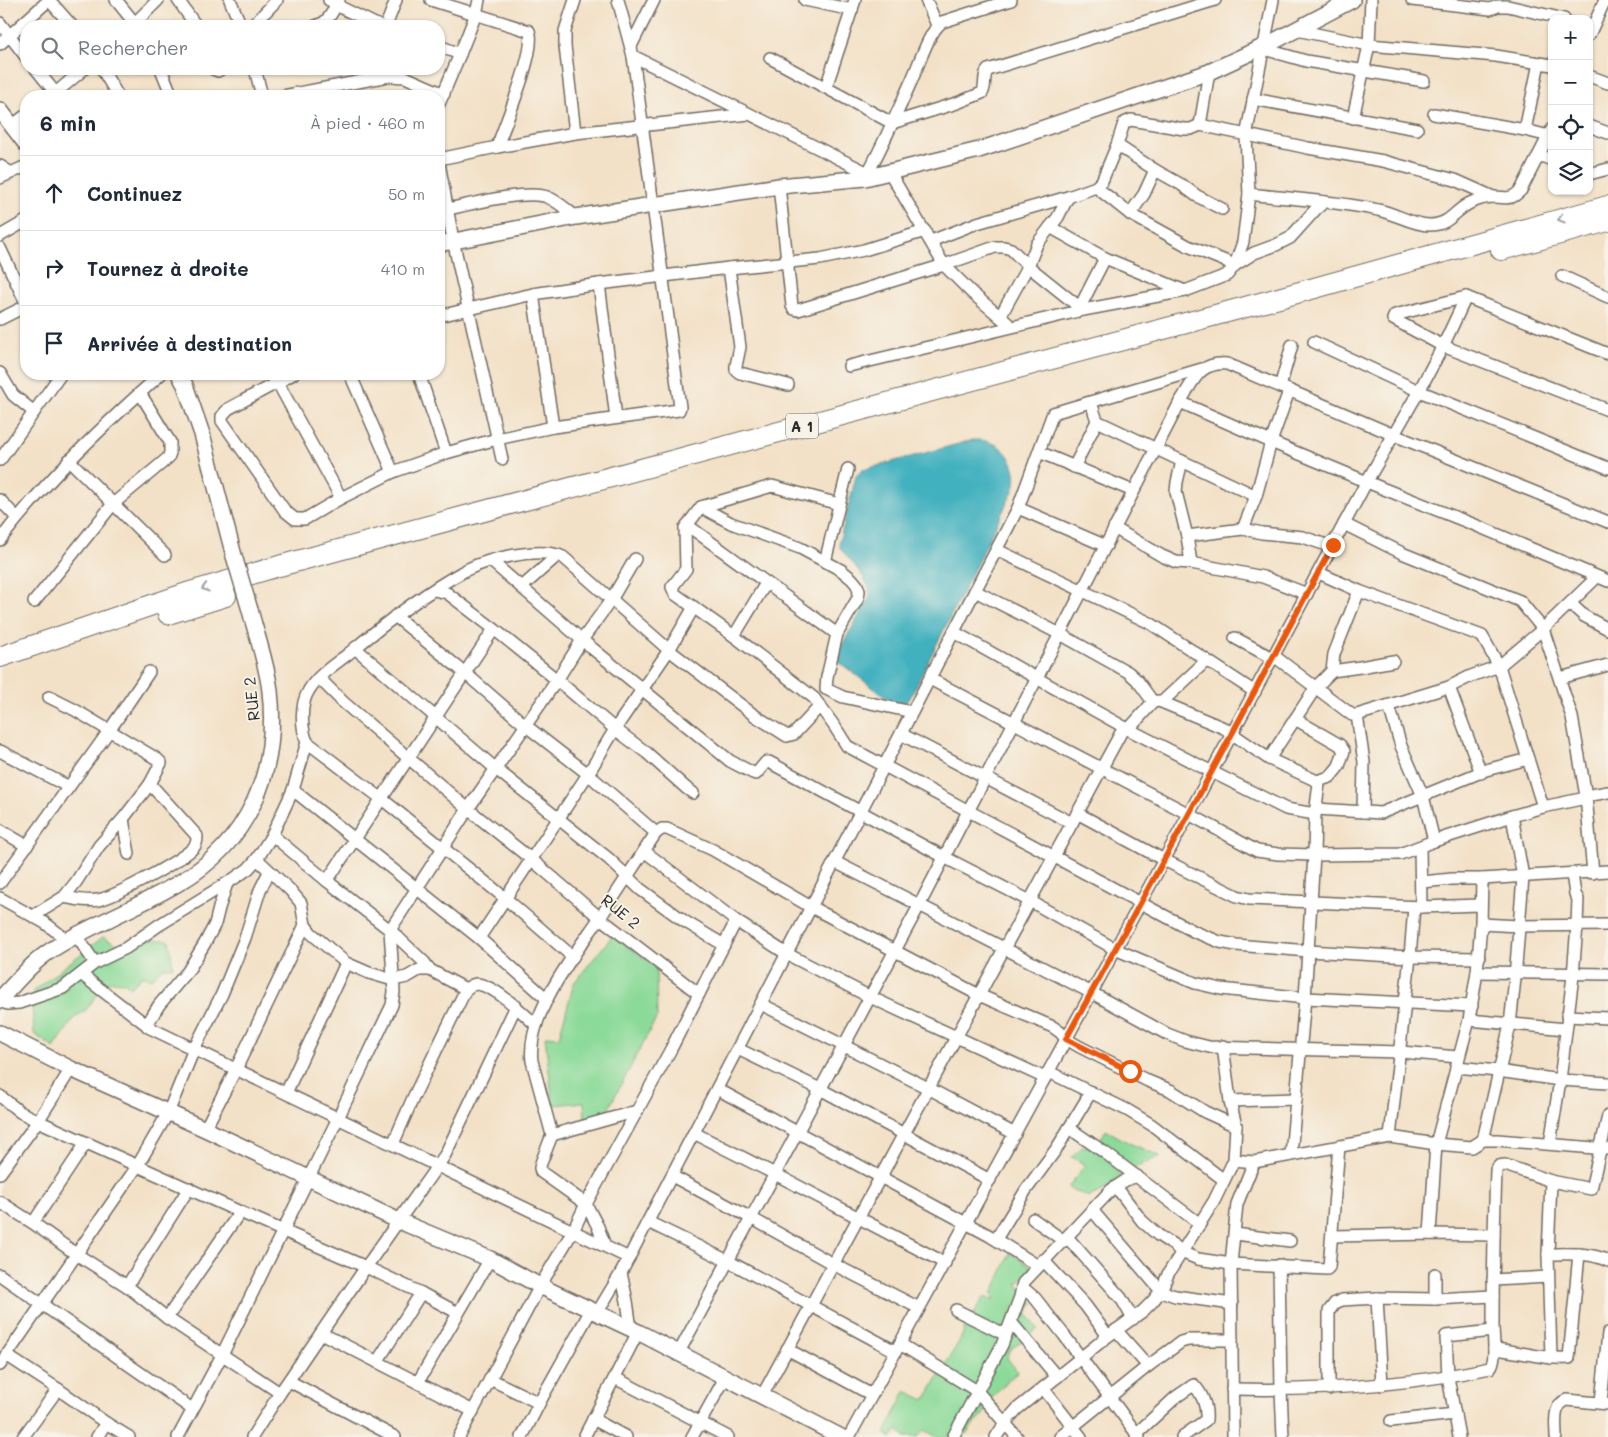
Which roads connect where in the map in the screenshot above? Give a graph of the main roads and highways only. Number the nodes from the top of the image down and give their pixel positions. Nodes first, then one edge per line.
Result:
1 (1608, 206) edge
2 (1608, 221) edge
3 (0, 657) edge
4 (0, 671) edge

1 -> 3 highway, A 1
2 - 4 highway, A 1

